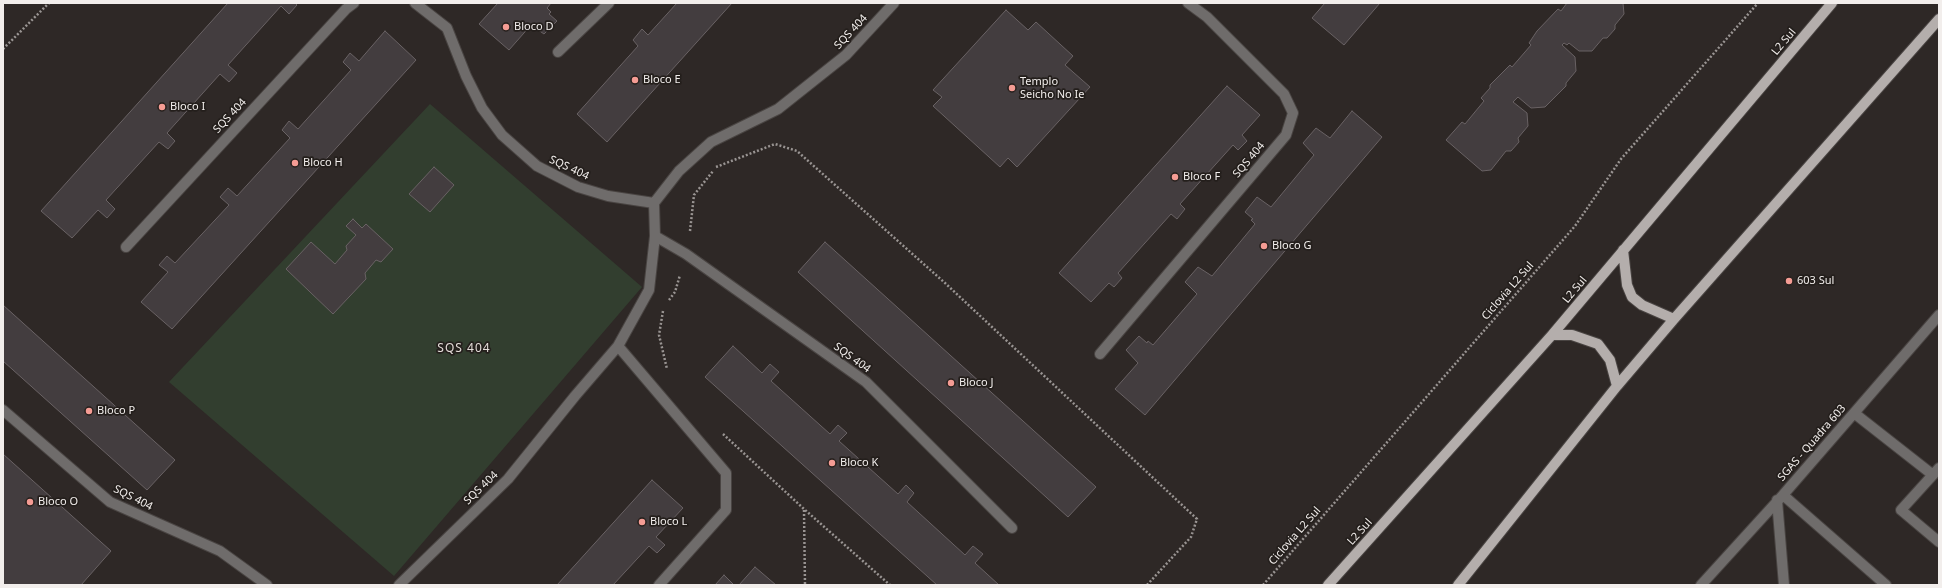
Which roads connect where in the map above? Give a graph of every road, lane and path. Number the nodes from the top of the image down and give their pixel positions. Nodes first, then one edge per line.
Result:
1 (50, 3) edge
2 (354, 3) edge
3 (415, 3) edge
4 (609, 3) edge
5 (894, 3) edge
6 (1188, 3) edge
7 (1758, 3) edge
8 (1832, 3) edge
9 (1939, 19) edge
10 (3, 50) edge
11 (558, 52) dead end
12 (654, 204) junction
13 (654, 236) junction
14 (126, 247) dead end
15 (1623, 250) junction
16 (686, 254) junction
17 (667, 304) dead end
18 (663, 310) dead end
19 (1939, 315) edge
20 (1674, 319) junction
21 (1552, 335) junction
22 (618, 346) junction
23 (1100, 354) dead end
24 (670, 375) dead end
25 (1617, 386) junction
26 (3, 410) edge
27 (1854, 413) junction
28 (718, 430) dead end
29 (1936, 472) edge
30 (1780, 498) junction
31 (804, 509) junction
32 (1012, 528) dead end
33 (1939, 542) edge
34 (267, 585) edge
35 (399, 585) edge
36 (660, 585) edge
37 (805, 585) edge
38 (890, 585) edge
39 (1147, 585) edge
40 (1263, 585) edge
41 (1328, 585) edge
42 (1458, 585) edge
43 (1701, 585) edge
44 (1784, 585) edge
45 (1886, 585) edge

1 - 10 path
2 - 14 street, SQS 404
3 - 12 street, SQS 404
4 - 11 street
5 - 12 street, SQS 404
6 - 23 street, SQS 404
7 - 40 path, Ciclovia L2 Sul
8 - 15 main road, L2 Sul
9 - 20 main road
12 - 13 street, SQS 404
13 - 16 street, SQS 404
13 - 22 street, SQS 404
15 - 20 main road
15 - 21 main road, L2 Sul
16 - 17 path
16 - 32 street, SQS 404
16 - 39 path
18 - 24 path
19 - 27 street, SGAS - Quadra 603
20 - 25 main road
21 - 25 main road
21 - 41 main road, L2 Sul
22 - 35 street, SQS 404
22 - 36 street
25 - 42 main road
26 - 34 street, SQS 404
27 - 29 street
27 - 30 street, SGAS - Quadra 603
28 - 31 path
29 - 33 street
30 - 43 street, SGAS - Quadra 603
30 - 44 street
30 - 45 street
31 - 37 path
31 - 38 path

